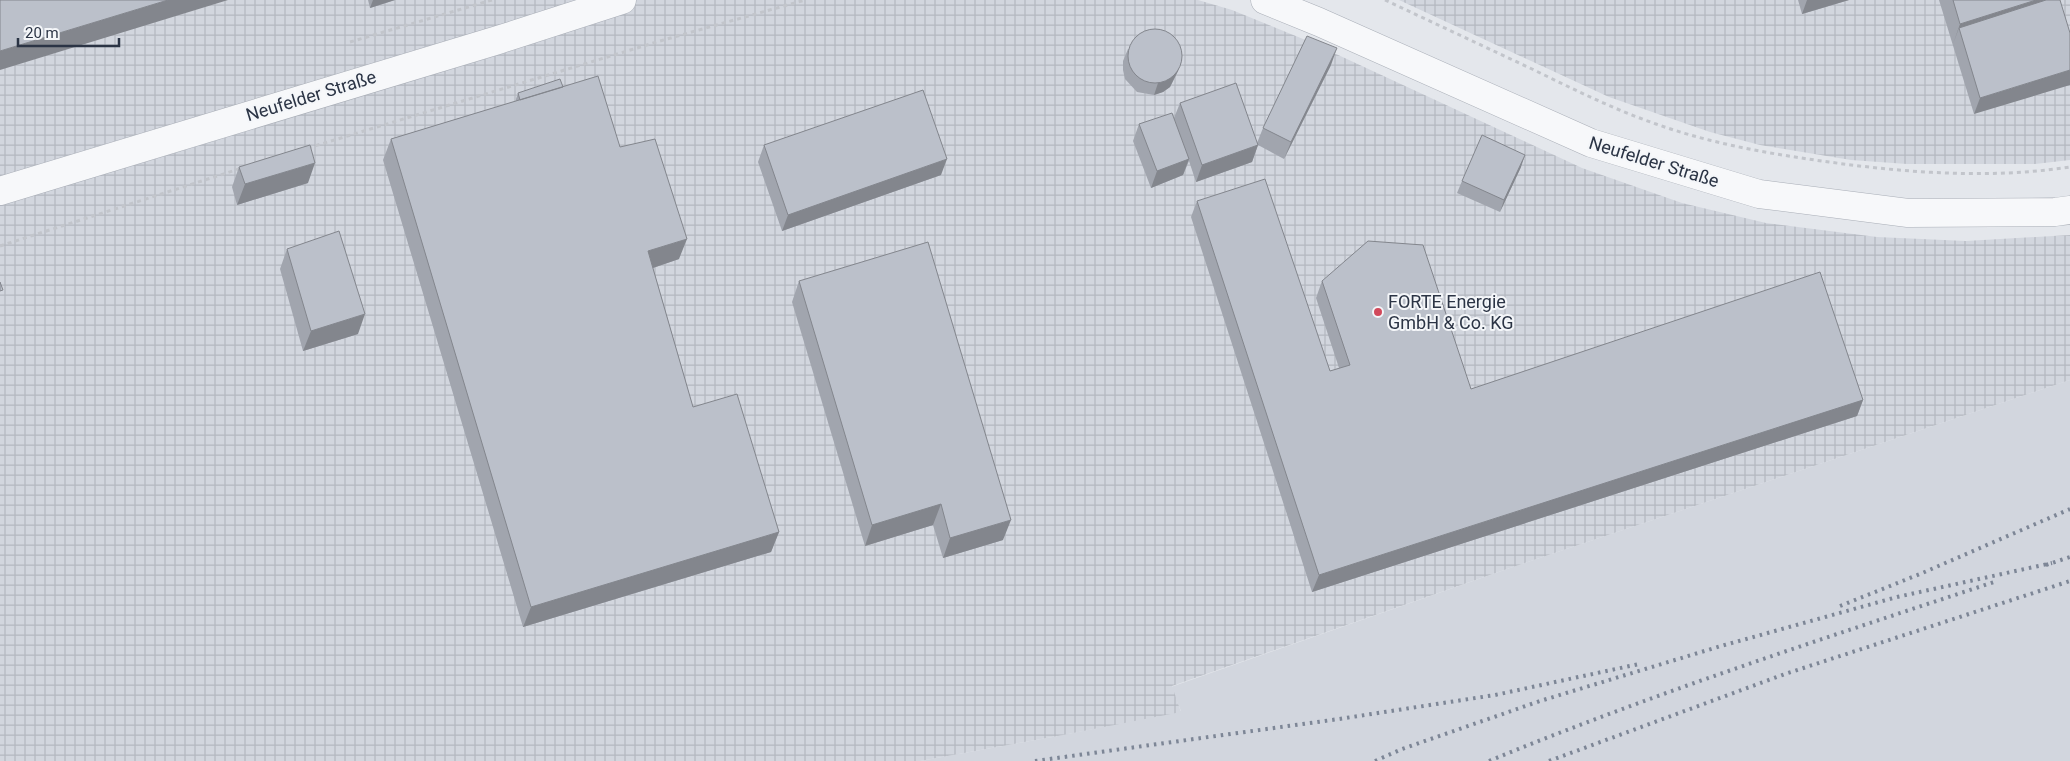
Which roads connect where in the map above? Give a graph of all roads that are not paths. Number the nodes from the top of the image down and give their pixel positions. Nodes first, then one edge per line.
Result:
1 (622, 0) edge
2 (1265, 0) edge
3 (0, 190) edge
4 (2070, 210) edge

1 - 3 street, Neufelder Straße
2 - 4 street, Neufelder Straße

